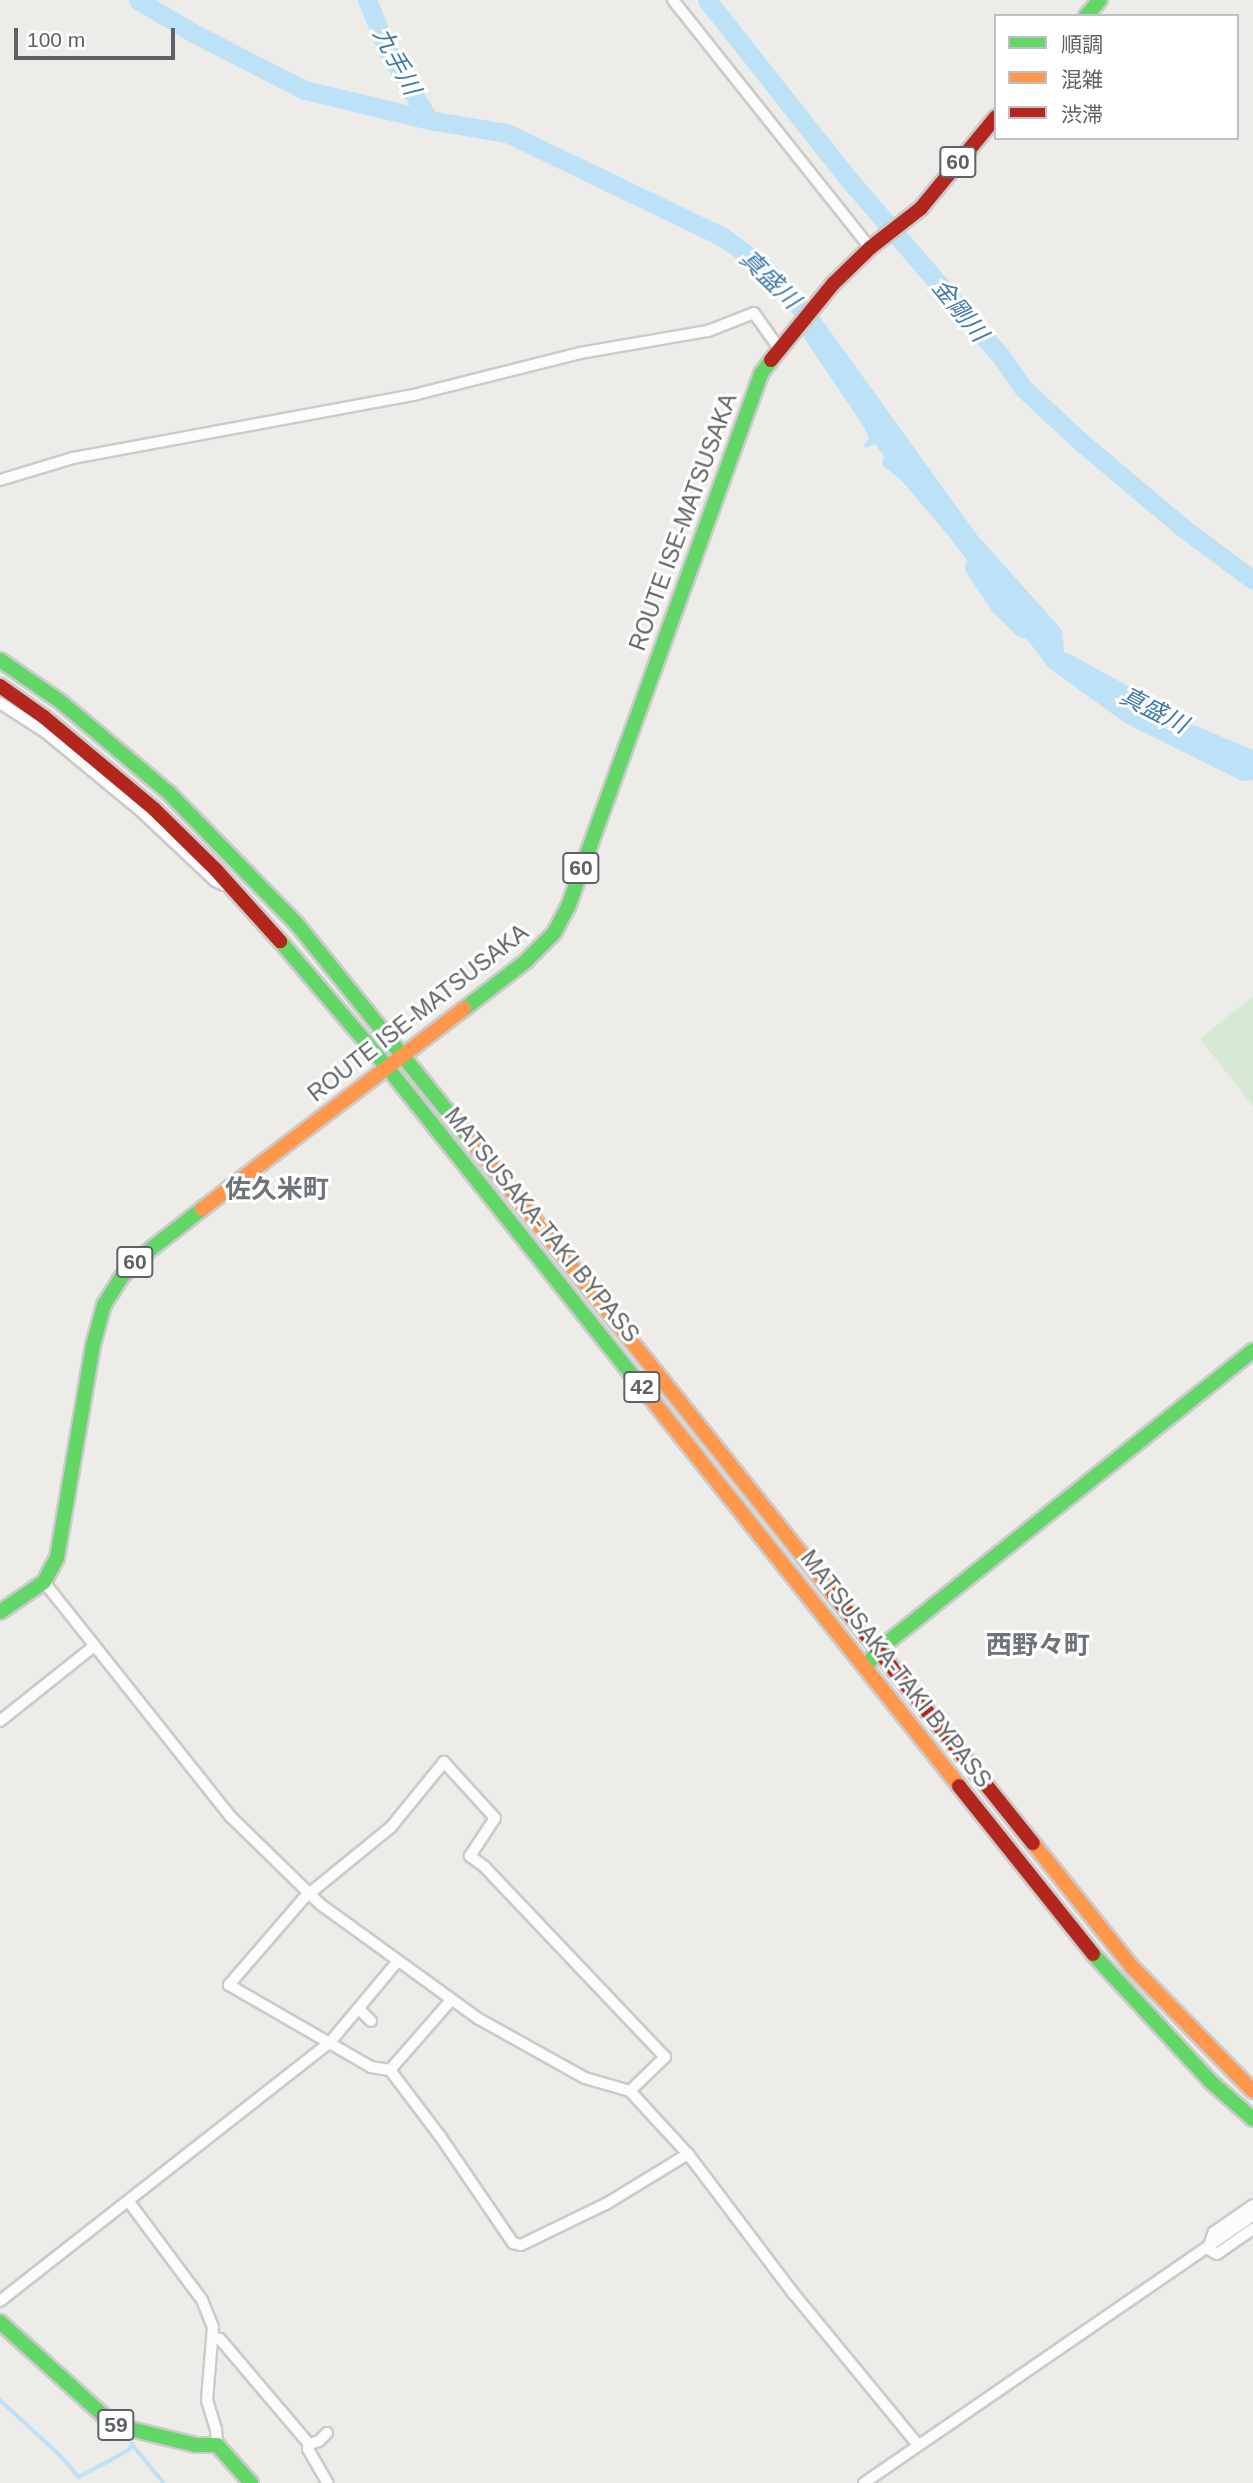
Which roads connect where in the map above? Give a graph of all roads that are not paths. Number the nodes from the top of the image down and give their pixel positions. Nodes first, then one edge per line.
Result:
1 (673, 0) edge
2 (1100, 0) edge
3 (1088, 14) edge
4 (994, 119) edge
5 (870, 248) junction
6 (781, 344) junction
7 (0, 480) edge
8 (0, 660) edge
9 (0, 686) edge
10 (0, 703) edge
11 (233, 889) junction
12 (403, 1055) junction
13 (387, 1067) junction
14 (1253, 1351) edge
15 (44, 1582) junction
16 (0, 1612) edge
17 (93, 1647) junction
18 (878, 1650) junction
19 (866, 1667) junction
20 (0, 1721) edge
21 (311, 1894) junction
22 (398, 1961) junction
23 (451, 2000) junction
24 (359, 2010) junction
25 (371, 2021) dead end
26 (331, 2041) junction
27 (390, 2070) junction
28 (630, 2091) junction
29 (1253, 2091) edge
30 (1253, 2119) edge
31 (688, 2154) junction
32 (129, 2202) junction
33 (1253, 2205) edge
34 (1253, 2216) edge
35 (1253, 2230) edge
36 (1208, 2249) junction
37 (0, 2301) edge
38 (0, 2322) edge
39 (213, 2338) junction
40 (327, 2433) dead end
41 (309, 2444) junction
42 (217, 2445) junction
43 (918, 2445) junction
44 (251, 2483) edge
45 (328, 2483) edge
46 (864, 2483) edge

1 - 5 street
2 - 3 main road
4 - 5 main road, ROUTE ISE-MATSUSAKA / 60
5 - 6 main road, ROUTE ISE-MATSUSAKA / 60
6 - 7 street
6 - 12 main road, ROUTE ISE-MATSUSAKA / 60
8 - 12 main road, MATSUSAKA-TAKI BYPASS / 42
9 - 11 main road, MATSUSAKA-TAKI BYPASS / 42
10 - 11 street
11 - 13 main road, MATSUSAKA-TAKI BYPASS / 42
12 - 13 main road, ROUTE ISE-MATSUSAKA / 60
12 - 18 main road, MATSUSAKA-TAKI BYPASS / 42
13 - 15 main road, ROUTE ISE-MATSUSAKA / 60
13 - 19 main road, MATSUSAKA-TAKI BYPASS / 42
14 - 18 main road
15 - 16 main road
15 - 17 street
17 - 20 street
17 - 21 street
18 - 19 main road
18 - 29 main road, MATSUSAKA-TAKI BYPASS / 42
19 - 30 main road, MATSUSAKA-TAKI BYPASS / 42
21 - 22 street
21 - 26 street
21 - 28 street
22 - 23 street
22 - 24 street
23 - 27 street
23 - 28 street
24 - 25 street
24 - 26 street
26 - 27 street
26 - 32 street
27 - 31 street
28 - 31 street
31 - 43 street
32 - 37 street
32 - 39 street
33 - 36 street
34 - 36 street
35 - 36 street
36 - 43 street
38 - 42 main road, 59
39 - 41 street
39 - 42 street
40 - 41 street
41 - 45 street
42 - 44 main road
43 - 46 street

